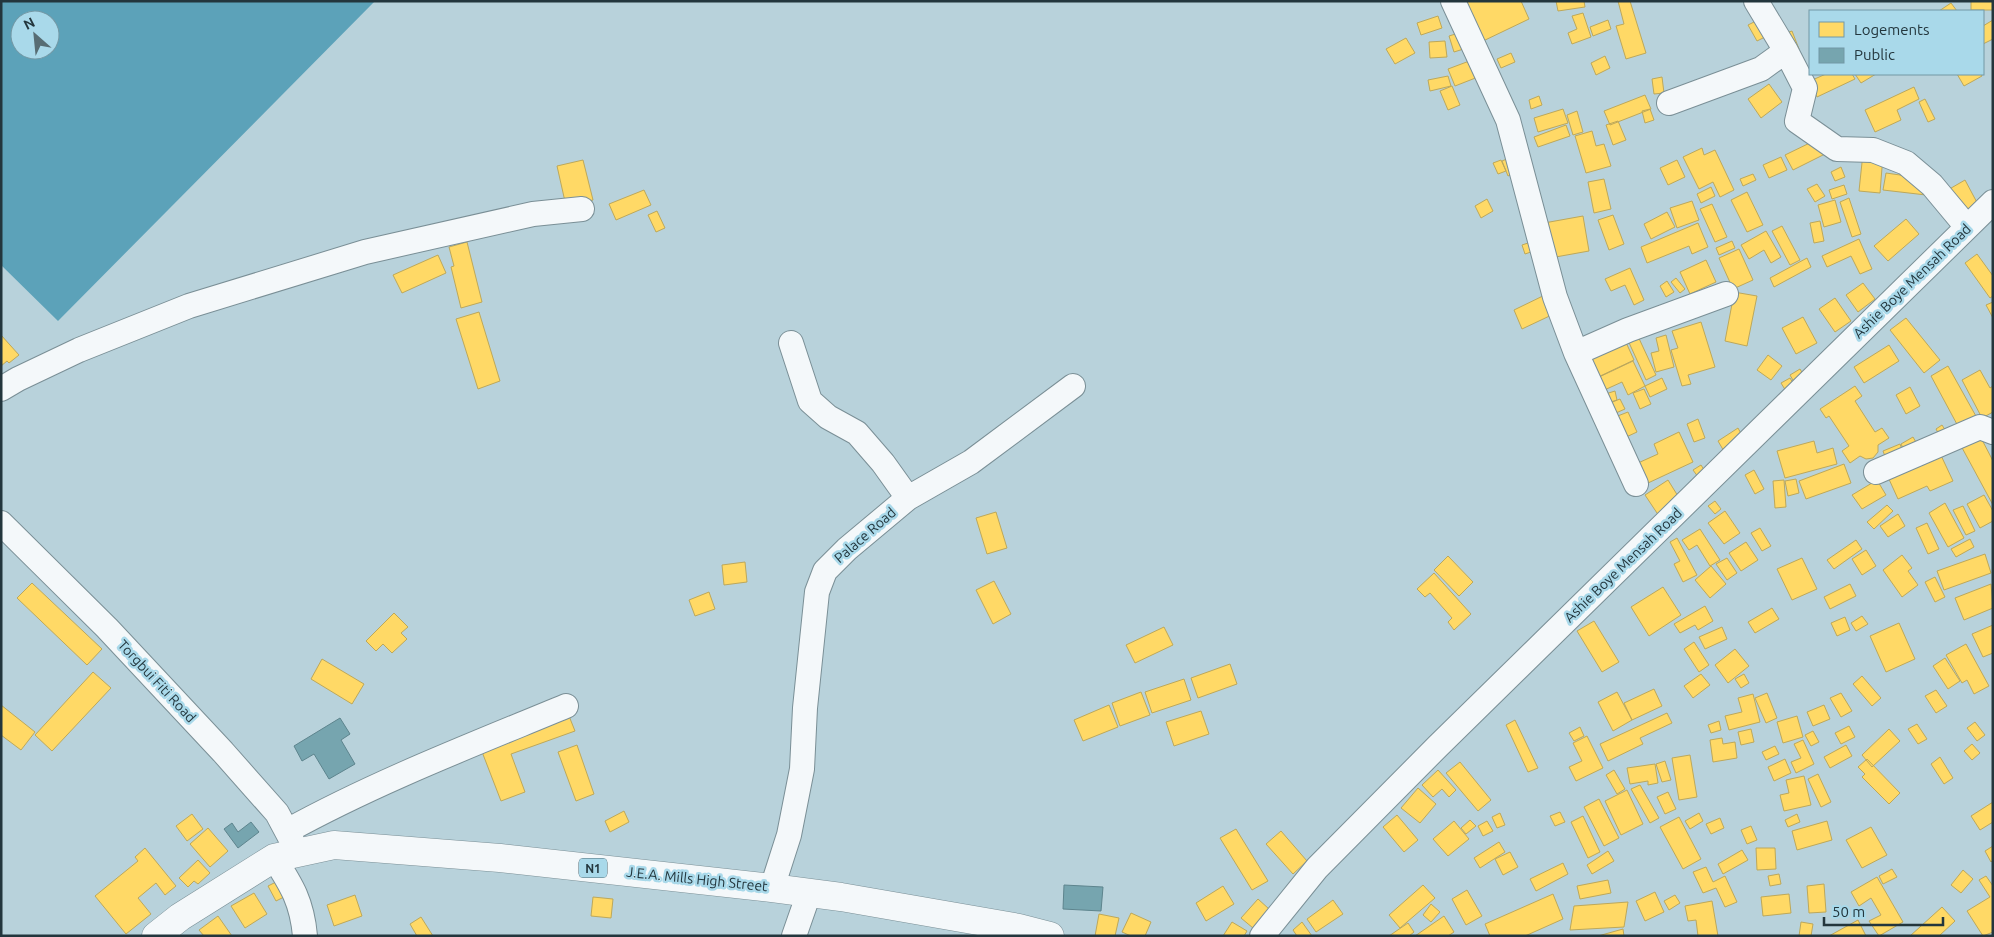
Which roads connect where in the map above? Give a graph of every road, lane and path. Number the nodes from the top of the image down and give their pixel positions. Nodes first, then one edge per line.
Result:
1 (1453, 1) edge
2 (1756, 1) edge
3 (1786, 51) junction
4 (1669, 102) dead end
5 (1993, 202) edge
6 (582, 209) dead end
7 (1967, 227) junction
8 (1726, 294) dead end
9 (791, 343) dead end
10 (1576, 352) junction
11 (1073, 386) dead end
12 (1, 389) edge
13 (1993, 432) edge
14 (1876, 472) dead end
15 (1636, 484) dead end
16 (908, 498) junction
17 (1, 523) edge
18 (566, 706) dead end
19 (285, 847) junction
20 (772, 888) junction
21 (809, 892) junction
22 (156, 936) edge
23 (305, 936) edge
24 (794, 936) edge
25 (1050, 936) edge
26 (1262, 936) edge

1 - 10 street
2 - 3 street
3 - 4 street
3 - 7 street
5 - 7 street, Ashie Boye Mensah Road
6 - 12 street
7 - 26 street, Ashie Boye Mensah Road
8 - 10 street
9 - 16 street
10 - 15 street
11 - 16 street, Palace Road
13 - 14 street
16 - 20 street, Palace Road
17 - 19 street, Torgbui Fiti Road
18 - 19 street
19 - 20 highway, J.E.A. Mills High Street / N1
19 - 22 highway, J.E.A. Mills High Street / N1
19 - 23 street, Torgbui Fiti Road
20 - 21 highway, J.E.A. Mills High Street / N1
21 - 24 street
21 - 25 highway, J.E.A. Mills High Street / N1

